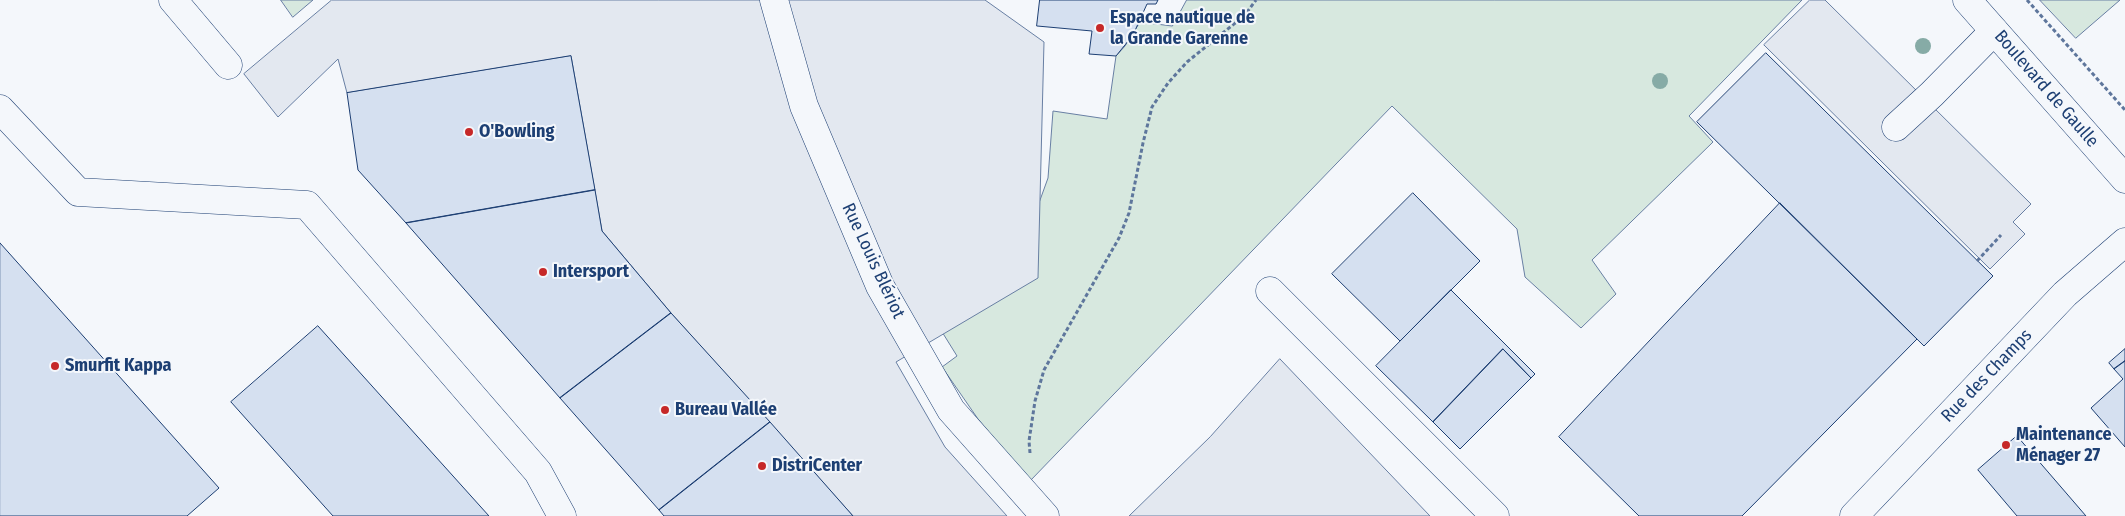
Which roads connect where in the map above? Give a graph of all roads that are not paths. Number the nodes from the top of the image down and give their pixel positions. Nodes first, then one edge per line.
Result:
1 (173, 0) edge
2 (774, 0) edge
3 (1967, 0) edge
4 (1994, 31) junction
5 (228, 65) dead end
6 (0, 108) edge
7 (1896, 126) dead end
8 (2125, 179) edge
9 (2125, 242) edge
10 (1270, 291) dead end
11 (562, 516) edge
12 (1045, 516) edge
13 (1495, 516) edge
14 (1854, 516) edge

1 - 5 street
2 - 12 street, Rue Louis Blériot
3 - 4 street, Boulevard de Gaulle
4 - 7 street
4 - 8 street, Boulevard de Gaulle
6 - 11 street
9 - 14 street, Rue des Champs
10 - 13 street

